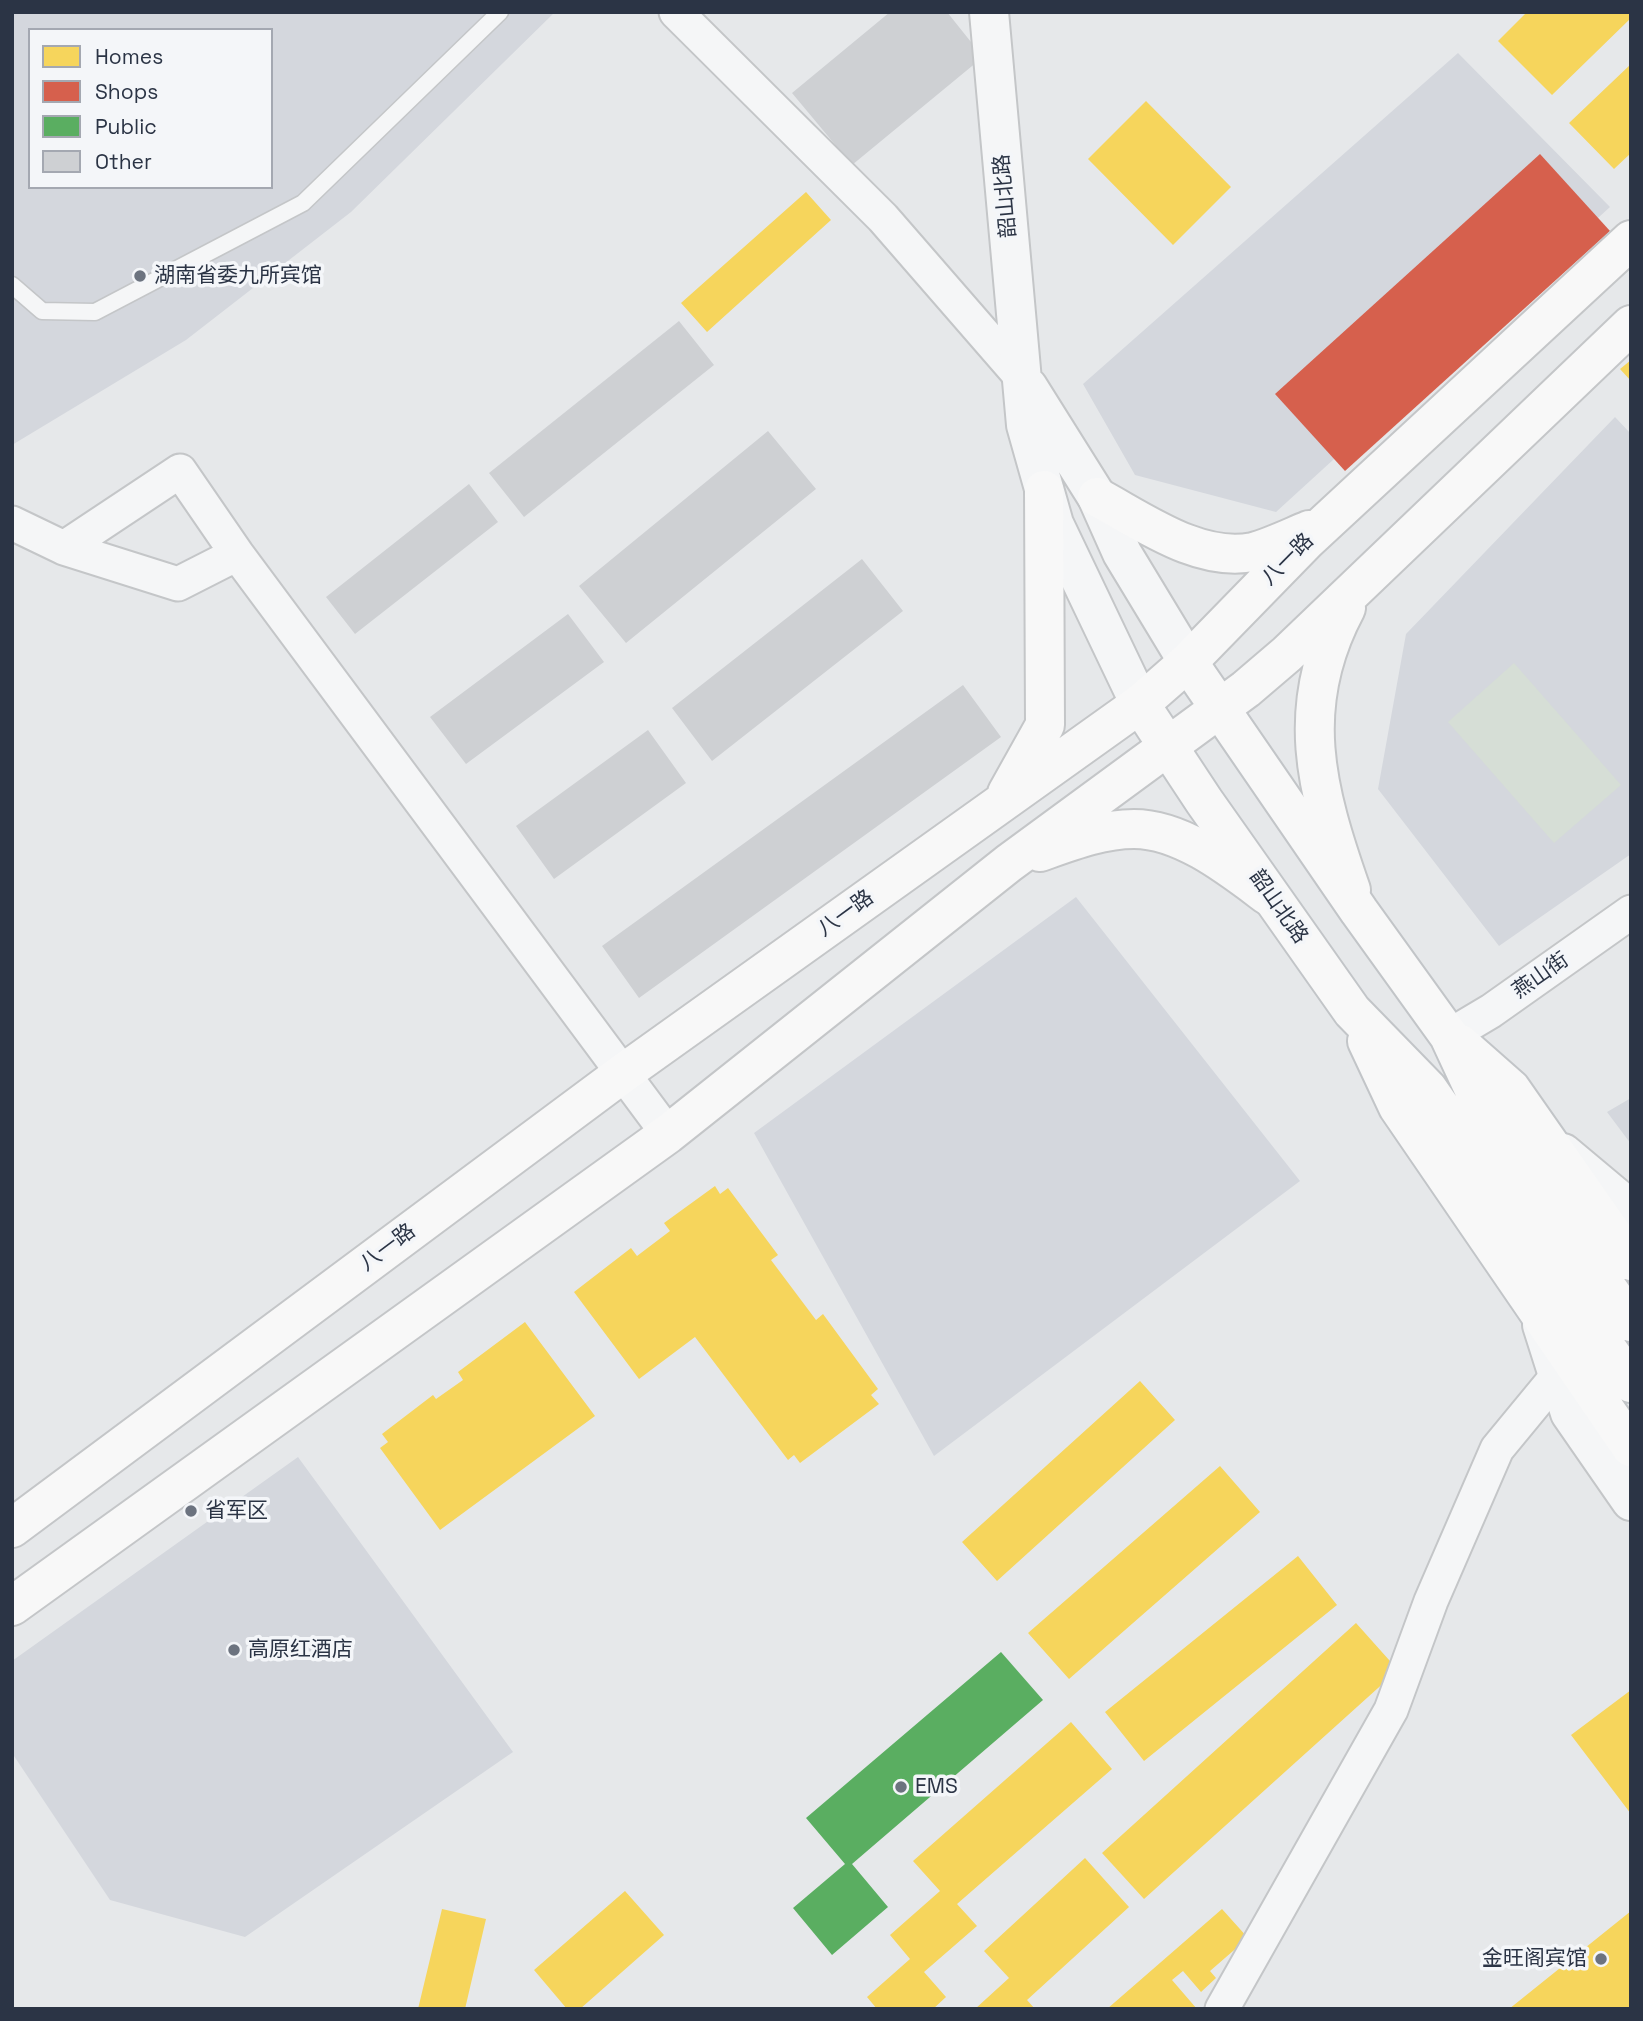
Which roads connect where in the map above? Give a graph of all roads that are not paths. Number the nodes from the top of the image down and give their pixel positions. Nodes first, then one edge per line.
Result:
1 (500, 12) edge
2 (676, 12) edge
3 (989, 12) edge
4 (1631, 240) edge
5 (12, 285) edge
6 (1631, 325) edge
7 (1023, 379) junction
8 (1044, 490) junction
9 (1097, 497) junction
10 (12, 523) edge
11 (1324, 524) junction
12 (64, 548) junction
13 (236, 554) junction
14 (1367, 577) junction
15 (1188, 662) junction
16 (1140, 704) junction
17 (1219, 708) junction
18 (1167, 746) junction
19 (1002, 803) junction
20 (1009, 863) junction
21 (1274, 901) junction
22 (1359, 912) junction
23 (1631, 912) edge
24 (1352, 1011) junction
25 (1450, 1036) junction
26 (622, 1074) junction
27 (668, 1134) junction
28 (1546, 1139) junction
29 (1631, 1210) edge
30 (1631, 1261) edge
31 (1538, 1313) junction
32 (1631, 1322) edge
33 (1558, 1375) junction
34 (1631, 1383) edge
35 (1631, 1447) edge
36 (1631, 1501) edge
37 (12, 1528) edge
38 (12, 1606) edge
39 (1222, 2009) edge

1 - 5 lane
2 - 7 street
3 - 7 street, 韶山北路
4 - 11 main road, 八一路
6 - 14 main road
7 - 8 street, 韶山北路
7 - 9 street, 韶山北路
8 - 16 street, 韶山北路
8 - 19 main road
9 - 11 main road
9 - 15 street, 韶山北路
10 - 12 street
11 - 15 main road, 八一路
12 - 13 street
12 - 13 street
13 - 26 street
14 - 17 main road
14 - 22 main road
15 - 16 main road, 八一路
15 - 17 main road, 韶山北路
16 - 18 main road, 韶山北路
16 - 19 main road, 八一路
17 - 18 main road
17 - 22 main road, 韶山北路
18 - 20 main road
18 - 21 main road, 韶山北路
19 - 26 main road, 八一路
20 - 21 main road
20 - 27 main road
21 - 24 main road, 韶山北路
22 - 25 main road, 韶山北路
23 - 25 street, 燕山街
24 - 31 main road
24 - 34 main road, 韶山北路
25 - 28 main road
25 - 32 main road, 韶山北路
26 - 27 street
26 - 37 main road, 八一路
27 - 38 main road
28 - 29 street
28 - 30 main road
31 - 33 street
31 - 35 main road
33 - 36 street
33 - 39 street

